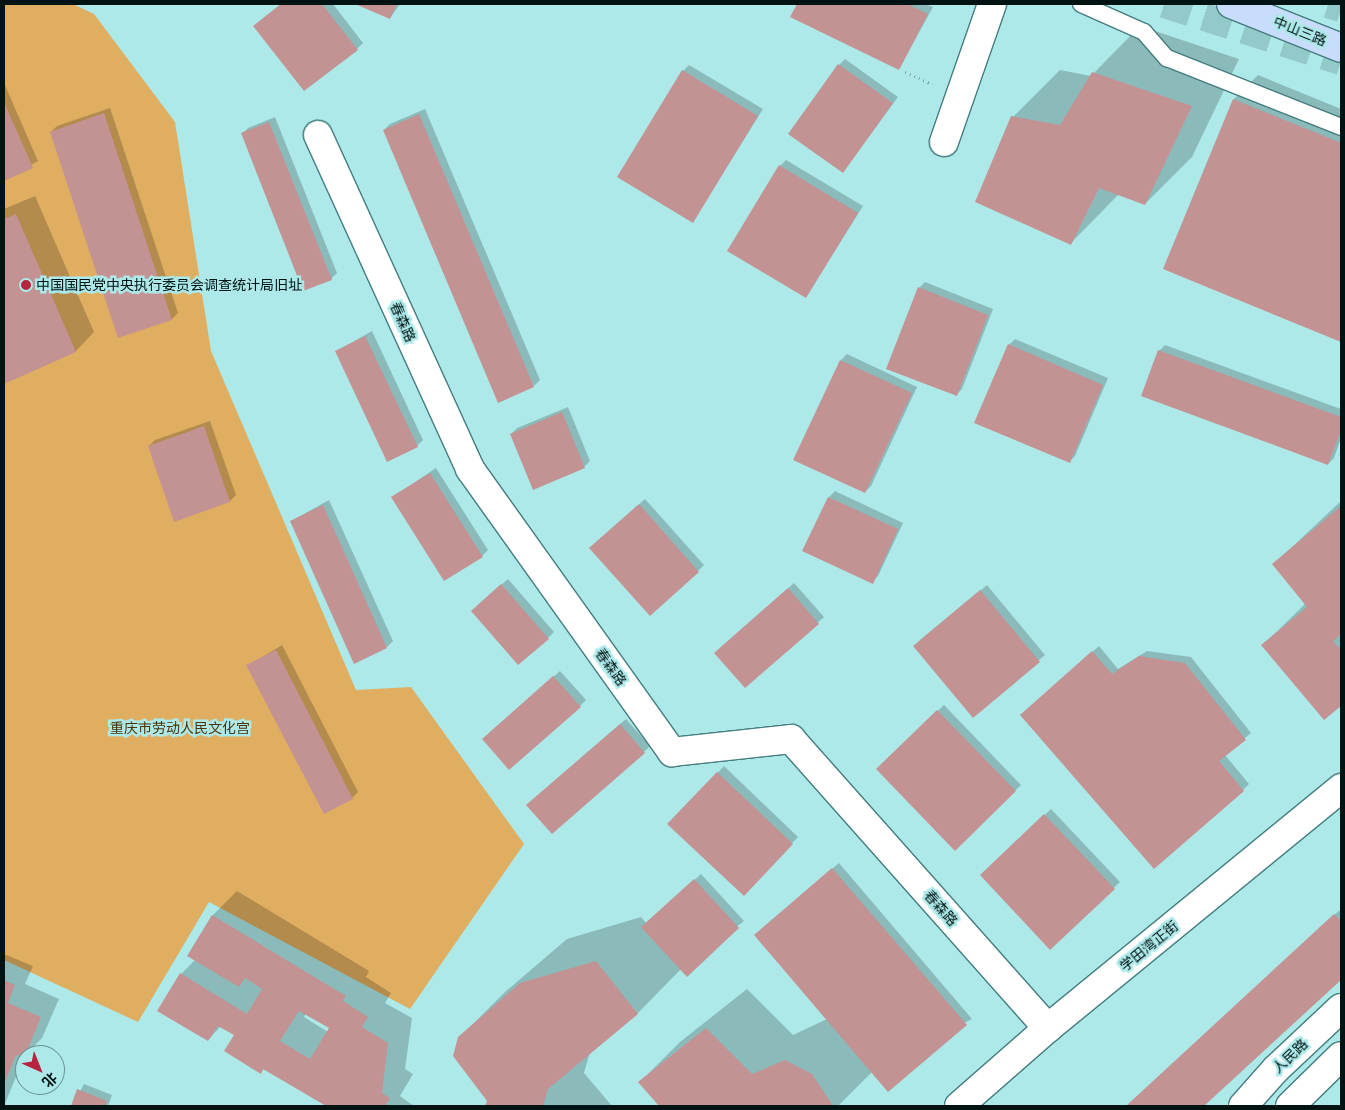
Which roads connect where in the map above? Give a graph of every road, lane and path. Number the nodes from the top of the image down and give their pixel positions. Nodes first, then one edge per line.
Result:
1 (992, 4) edge
2 (1081, 4) edge
3 (1231, 4) edge
4 (1341, 48) edge
5 (1341, 127) edge
6 (318, 135) dead end
7 (944, 142) dead end
8 (1341, 788) edge
9 (1341, 1008) edge
10 (1048, 1028) junction
11 (1341, 1056) edge
12 (959, 1106) edge
13 (1231, 1106) edge
14 (1243, 1106) edge
15 (1290, 1106) edge

1 - 7 street
2 - 5 lane
3 - 4 main road, 中山三路
6 - 10 street, 春森路
8 - 10 street, 学田湾正街
9 - 13 street
9 - 14 street, 人民路
10 - 12 street, 学田湾正街
11 - 15 street

